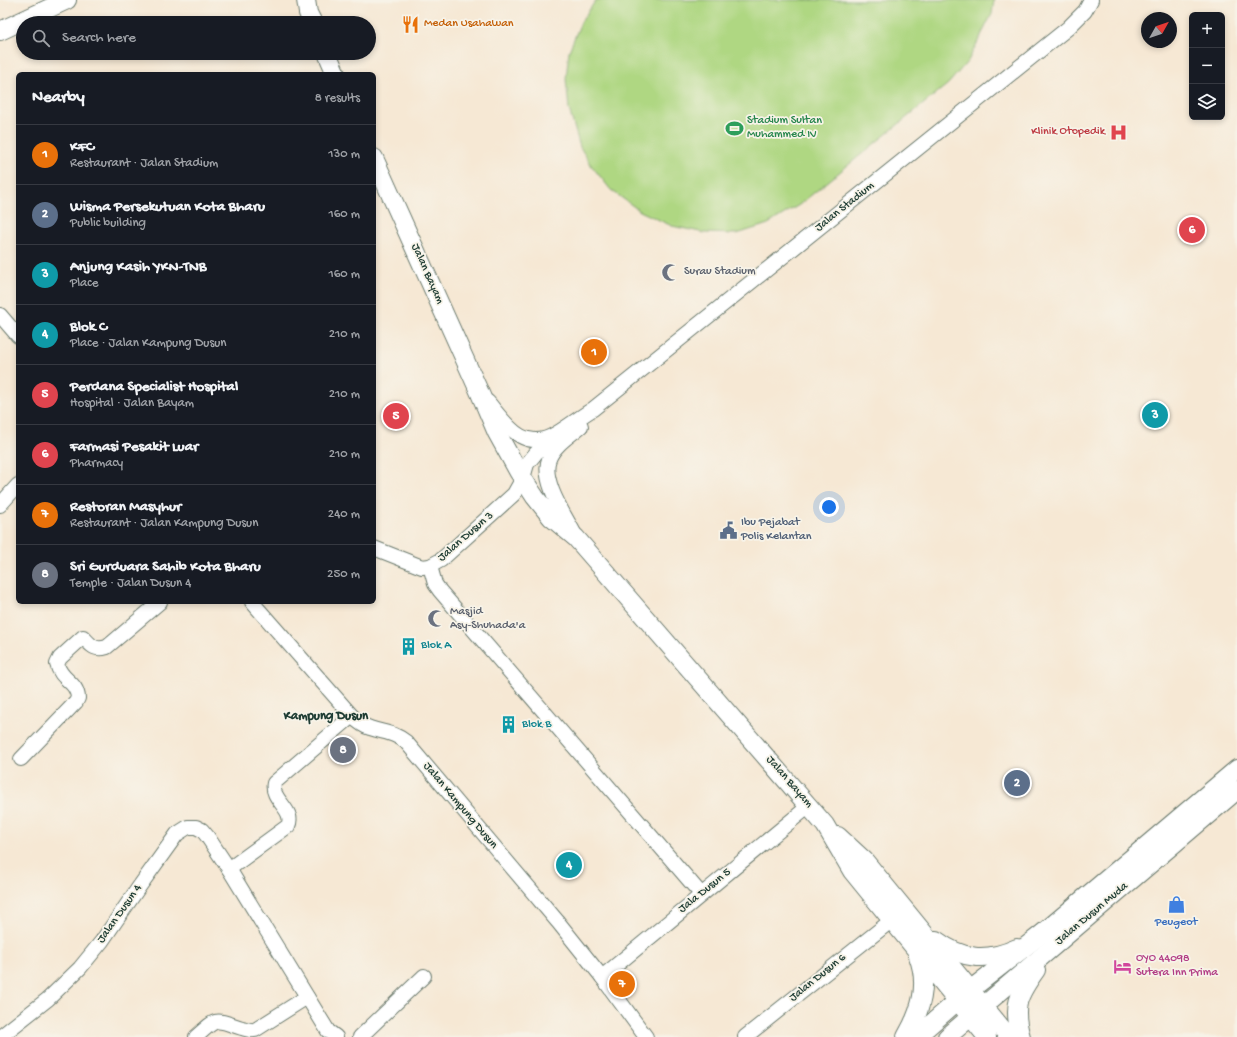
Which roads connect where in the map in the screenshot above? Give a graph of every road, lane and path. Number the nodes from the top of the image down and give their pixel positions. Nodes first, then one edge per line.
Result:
1 (67, 0) edge
2 (1091, 0) edge
3 (32, 16) edge
4 (16, 24) edge
5 (0, 31) edge
6 (330, 60) edge
7 (335, 72) edge
8 (376, 162) edge
9 (0, 315) edge
10 (16, 334) edge
11 (480, 391) junction
12 (593, 409) junction
13 (557, 433) junction
14 (523, 478) junction
15 (16, 487) edge
16 (0, 506) edge
17 (576, 538) junction
18 (376, 549) edge
19 (430, 566) junction
20 (158, 604) edge
21 (254, 604) edge
22 (352, 716) junction
23 (22, 759) dead end
24 (1237, 769) edge
25 (1237, 790) edge
26 (809, 806) junction
27 (825, 825) junction
28 (229, 869) junction
29 (701, 894) junction
30 (892, 920) junction
31 (913, 920) junction
32 (1049, 939) junction
33 (916, 949) junction
34 (424, 976) dead end
35 (602, 977) junction
36 (964, 995) junction
37 (307, 997) junction
38 (977, 1011) junction
39 (0, 1037) edge
40 (196, 1037) edge
41 (336, 1037) edge
42 (360, 1037) edge
43 (646, 1037) edge
44 (745, 1037) edge
45 (906, 1037) edge
46 (916, 1037) edge
47 (947, 1037) edge
48 (987, 1037) edge
49 (1009, 1037) edge
50 (1021, 1037) edge

1 - 3 main road
2 - 12 street, Jalan Stadium
4 - 5 main road
6 - 7 main road
8 - 11 main road, Jalan Bayam
9 - 10 street
11 - 13 street, Jalan Bayam
11 - 14 main road, Jalan Bayam
12 - 13 street, Jalan Bayam
12 - 17 street, Jalan Bayam
13 - 14 street, Jalan Dusun 3
14 - 17 main road, Jalan Bayam
14 - 19 street, Jalan Dusun 3
15 - 16 street
17 - 26 main road, Jalan Bayam
18 - 19 street, Jalan Dusun 3
19 - 29 street
20 - 23 street
21 - 22 street, Jalan Kampung Dusun
22 - 28 street
22 - 35 street, Jalan Kampung Dusun
24 - 32 main road
25 - 32 main road, Jalan Dusun Muda
26 - 27 main road, Jalan Bayam
26 - 29 street, Jala Dusun 5
27 - 30 main road, Jalan Bayam
27 - 31 main road
28 - 37 street, Jalan Dusun 4
28 - 39 street, Jalan Dusun 4
29 - 35 street, Jala Dusun 5
30 - 33 main road, Jalan Bayam
30 - 44 street, Jalan Dusun 6
31 - 32 main road
31 - 36 main road
32 - 36 main road
32 - 38 main road, Jalan Dusun Muda
32 - 50 main road
33 - 36 main road, Jalan Bayam
33 - 45 main road
34 - 42 street
35 - 43 street, Jalan Kampung Dusun
36 - 38 main road
36 - 46 main road
37 - 40 street
37 - 41 street, Jalan Dusun 4
38 - 47 main road, Jalan Dusun Muda
38 - 48 main road
38 - 49 main road

